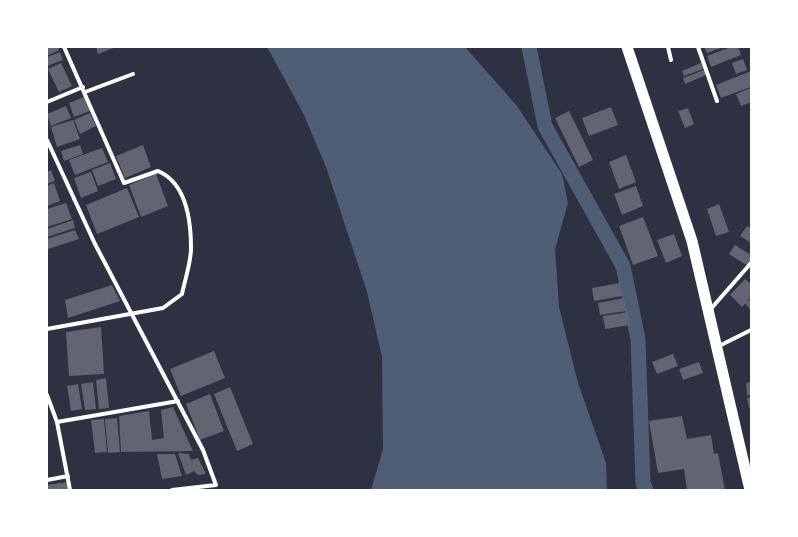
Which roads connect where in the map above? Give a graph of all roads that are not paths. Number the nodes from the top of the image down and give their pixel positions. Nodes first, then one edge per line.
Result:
1 (64, 47) edge
2 (626, 47) edge
3 (668, 47) edge
4 (698, 47) edge
5 (671, 60) dead end
6 (133, 74) dead end
7 (83, 87) junction
8 (85, 92) junction
9 (717, 101) dead end
10 (47, 102) edge
11 (47, 140) edge
12 (751, 262) edge
13 (708, 312) junction
14 (133, 314) junction
15 (47, 329) edge
16 (751, 330) edge
17 (716, 347) junction
18 (47, 395) edge
19 (178, 401) junction
20 (57, 422) junction
21 (68, 476) junction
22 (47, 480) edge
23 (70, 490) edge
24 (172, 490) edge
25 (750, 490) edge

1 - 7 street
2 - 13 highway
3 - 5 street
4 - 9 street
6 - 8 street
7 - 8 street
7 - 10 street
8 - 14 street
11 - 14 street
12 - 13 street
13 - 17 highway
14 - 15 street
14 - 19 street
16 - 17 street
17 - 25 highway
18 - 20 street
19 - 20 street
19 - 24 street
20 - 21 street
21 - 22 street
21 - 23 street

